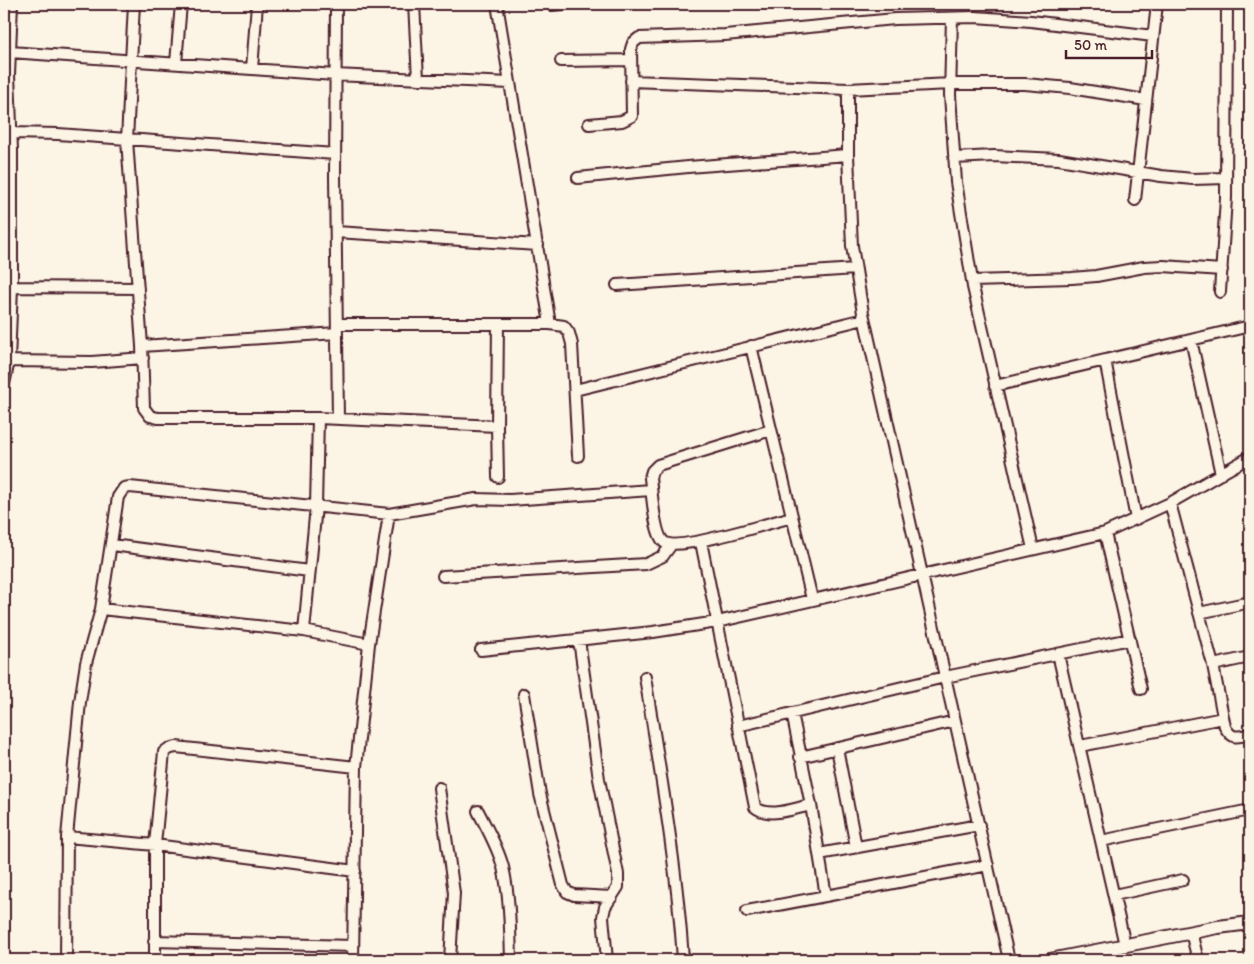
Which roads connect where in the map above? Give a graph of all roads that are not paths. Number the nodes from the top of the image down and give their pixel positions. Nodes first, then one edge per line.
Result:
1 (134, 4) edge
2 (181, 4) edge
3 (257, 4) edge
4 (336, 4) edge
5 (414, 4) edge
6 (497, 4) edge
7 (1157, 4) edge
8 (1227, 4) edge
9 (9, 10) edge
10 (952, 18) junction
11 (1153, 36) junction
12 (10, 52) junction
13 (130, 59) junction
14 (631, 60) junction
15 (561, 62) dead end
16 (176, 63) junction
17 (252, 69) junction
18 (335, 75) junction
19 (418, 79) junction
20 (631, 81) junction
21 (510, 83) junction
22 (951, 84) junction
23 (848, 89) junction
24 (1146, 100) junction
25 (589, 124) dead end
26 (11, 133) junction
27 (127, 140) junction
28 (8, 150) edge
29 (335, 154) junction
30 (848, 154) junction
31 (954, 158) junction
32 (1138, 172) junction
33 (578, 178) dead end
34 (1226, 178) junction
35 (1135, 200) dead end
36 (8, 208) edge
37 (336, 232) junction
38 (538, 245) junction
39 (855, 269) junction
40 (1222, 270) junction
41 (972, 281) junction
42 (618, 284) dead end
43 (12, 287) junction
44 (138, 288) junction
45 (1220, 292) dead end
46 (864, 319) junction
47 (498, 324) junction
48 (550, 324) junction
49 (1250, 326) edge
50 (337, 328) junction
51 (1191, 340) junction
52 (142, 346) junction
53 (752, 346) junction
54 (143, 358) junction
55 (1105, 360) junction
56 (9, 361) junction
57 (4, 384) edge
58 (995, 386) junction
59 (575, 390) junction
60 (318, 418) junction
61 (338, 419) junction
62 (497, 426) junction
63 (772, 430) junction
64 (578, 456) dead end
65 (1250, 457) edge
66 (1221, 474) junction
67 (498, 477) dead end
68 (651, 490) junction
69 (1170, 503) junction
70 (316, 506) junction
71 (389, 514) junction
72 (792, 517) junction
73 (1136, 519) junction
74 (1105, 534) junction
75 (701, 542) junction
76 (112, 545) junction
77 (671, 545) junction
78 (1033, 550) junction
79 (309, 571) junction
80 (922, 574) junction
81 (443, 576) dead end
82 (812, 600) junction
83 (1250, 602) edge
84 (101, 608) junction
85 (1199, 613) junction
86 (717, 622) junction
87 (304, 632) junction
88 (1130, 639) junction
89 (579, 640) junction
90 (369, 644) junction
91 (481, 650) dead end
92 (1058, 654) junction
93 (1250, 657) edge
94 (1213, 664) junction
95 (645, 677) dead end
96 (945, 677) junction
97 (1141, 688) dead end
98 (524, 694) dead end
99 (792, 713) junction
100 (1223, 718) junction
101 (955, 721) junction
102 (738, 726) junction
103 (1250, 734) edge
104 (1080, 746) junction
105 (837, 748) junction
106 (800, 757) junction
107 (356, 767) junction
108 (439, 788) dead end
109 (811, 805) junction
110 (478, 810) dead end
111 (1250, 810) edge
112 (979, 825) junction
113 (67, 837) junction
114 (1102, 841) junction
115 (155, 845) junction
116 (856, 847) junction
117 (819, 854) junction
118 (988, 865) junction
119 (355, 871) junction
120 (1183, 880) dead end
121 (1114, 895) junction
122 (826, 896) junction
123 (612, 897) junction
124 (747, 910) dead end
125 (1250, 923) edge
126 (1190, 932) junction
127 (154, 941) junction
128 (1126, 945) junction
129 (353, 946) junction
130 (66, 960) edge
131 (155, 960) edge
132 (353, 960) edge
133 (450, 960) edge
134 (512, 960) edge
135 (607, 960) edge
136 (683, 960) edge
137 (1009, 960) edge
138 (1050, 960) edge
139 (1198, 960) edge

1 - 13 street
2 - 16 street
3 - 17 street
4 - 18 street
5 - 19 street
6 - 21 street
7 - 11 street
8 - 34 street
9 - 12 street
10 - 11 street
10 - 14 street
10 - 22 street
11 - 24 street
12 - 13 street
12 - 26 street
13 - 16 street
13 - 27 street
14 - 15 street
14 - 20 street
16 - 17 street
17 - 18 street
18 - 19 street
18 - 29 street
19 - 21 street
20 - 23 street
20 - 25 street
21 - 38 street
22 - 23 street
22 - 24 street
22 - 31 street
23 - 30 street
24 - 32 street
26 - 27 street
26 - 28 street
27 - 29 street
27 - 44 street
28 - 36 street
29 - 37 street
30 - 33 street
30 - 39 street
31 - 32 street
31 - 41 street
32 - 34 street
32 - 35 street
34 - 40 street
36 - 43 street
37 - 38 street
37 - 50 street
38 - 48 street
39 - 42 street
39 - 46 street
40 - 41 street
40 - 45 street
41 - 58 street
43 - 44 street
43 - 56 street
44 - 52 street
46 - 53 street
46 - 80 street
47 - 48 street
47 - 50 street
47 - 62 street
48 - 59 street
49 - 51 street
50 - 52 street
50 - 61 street
51 - 55 street
51 - 66 street
52 - 54 street
53 - 59 street
53 - 63 street
54 - 56 street
54 - 60 street
55 - 58 street
55 - 73 street
56 - 57 street
58 - 78 street
59 - 64 street
60 - 61 street
60 - 70 street
61 - 62 street
62 - 67 street
63 - 68 street
63 - 72 street
65 - 66 street
66 - 69 street
68 - 71 street
68 - 77 street
69 - 73 street
69 - 85 street
70 - 71 street
70 - 76 street
70 - 79 street
71 - 90 street
72 - 75 street
72 - 82 street
73 - 74 street
74 - 78 street
74 - 88 street
75 - 77 street
75 - 86 street
76 - 79 street
76 - 84 street
77 - 81 street
78 - 80 street
79 - 87 street
80 - 82 street
80 - 96 street
82 - 86 street
83 - 85 street
84 - 87 street
84 - 113 street
85 - 94 street
86 - 89 street
86 - 102 street
87 - 90 street
88 - 92 street
88 - 97 street
89 - 91 street
89 - 123 street
90 - 107 street
92 - 96 street
92 - 104 street
93 - 94 street
94 - 100 street
95 - 136 street
96 - 99 street
96 - 101 street
98 - 123 street
99 - 102 street
99 - 106 street
100 - 103 street
100 - 104 street
101 - 105 street
101 - 112 street
102 - 109 street
104 - 114 street
105 - 106 street
105 - 116 street
106 - 109 street
107 - 115 street
107 - 119 street
108 - 133 street
109 - 117 street
110 - 134 street
111 - 114 street
112 - 116 street
112 - 118 street
113 - 115 street
113 - 130 street
114 - 121 street
115 - 119 street
115 - 127 street
116 - 117 street
117 - 122 street
118 - 122 street
118 - 137 street
119 - 129 street
120 - 121 street
121 - 128 street
122 - 124 street
123 - 135 street
125 - 126 street
126 - 128 street
126 - 139 street
127 - 129 street
127 - 131 street
128 - 138 street
129 - 132 street

